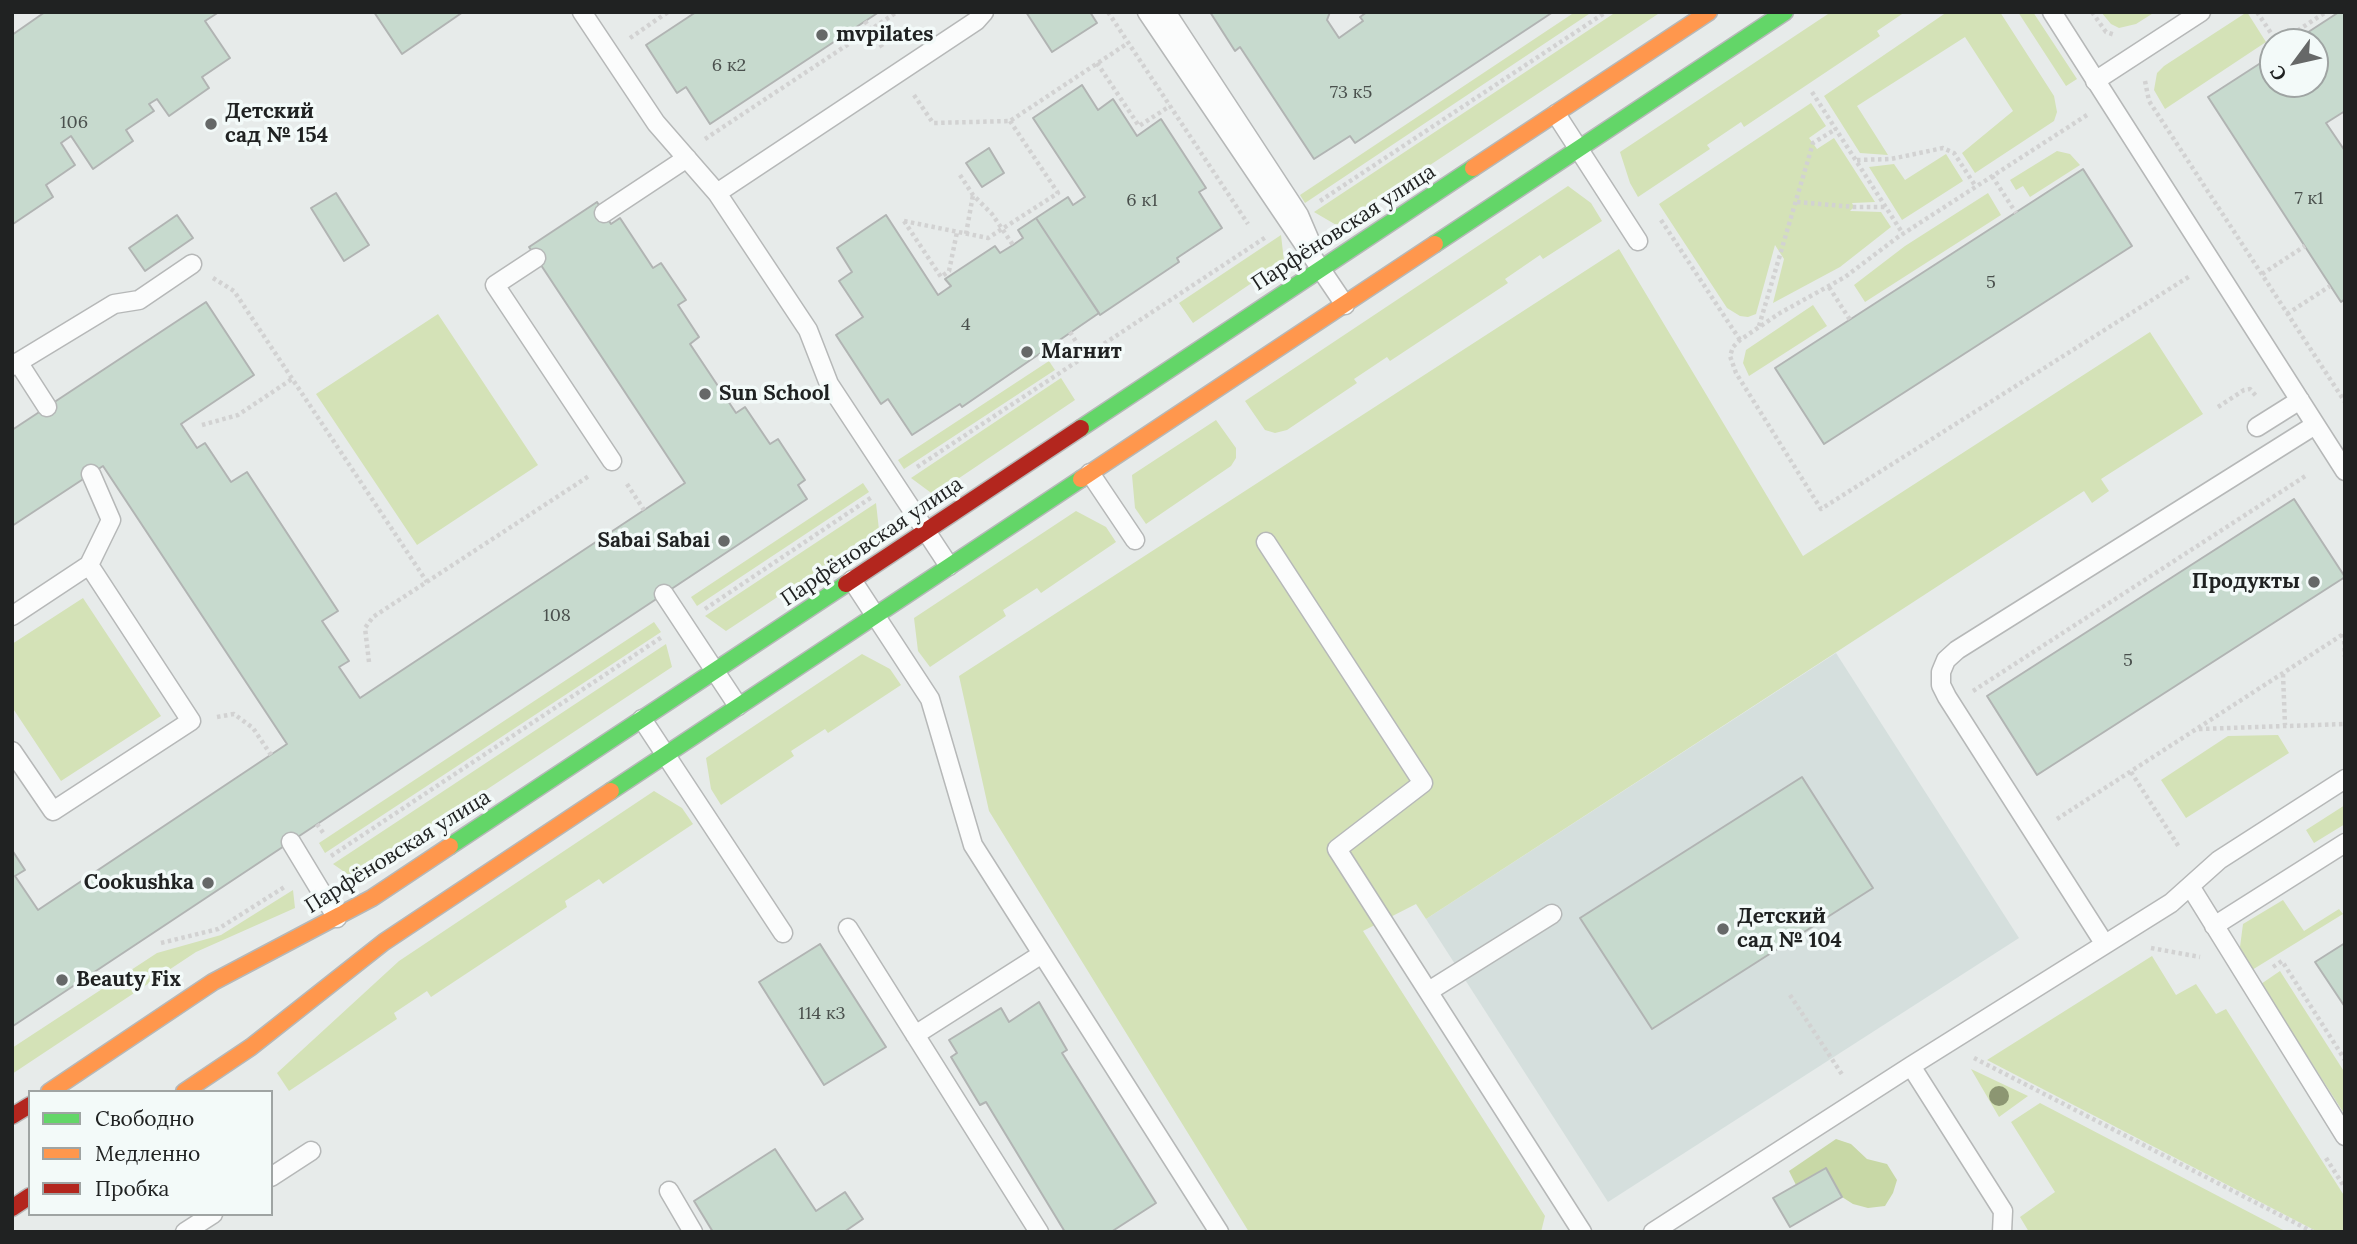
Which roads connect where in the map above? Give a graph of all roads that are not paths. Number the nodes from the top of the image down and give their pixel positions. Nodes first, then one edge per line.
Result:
1 (582, 12) edge
2 (984, 12) edge
3 (1147, 12) edge
4 (1166, 12) edge
5 (1709, 12) edge
6 (1785, 12) edge
7 (2052, 12) edge
8 (2201, 12) edge
9 (2095, 81) junction
10 (1556, 114) junction
11 (1580, 149) junction
12 (687, 158) junction
13 (717, 193) junction
14 (604, 213) dead end
15 (1293, 219) junction
16 (1638, 240) dead end
17 (536, 258) dead end
18 (192, 264) road end
19 (1321, 269) junction
20 (1345, 305) junction
21 (15, 364) edge
22 (2300, 400) junction
23 (47, 407) dead end
24 (2315, 425) junction
25 (2257, 427) dead end
26 (612, 461) road end
27 (2345, 471) edge
28 (1090, 472) junction
29 (91, 474) dead end
30 (926, 531) junction
31 (1135, 540) dead end
32 (1266, 542) dead end
33 (89, 565) junction
34 (949, 566) junction
35 (852, 580) junction
36 (664, 594) dead end
37 (12, 616) edge
38 (875, 616) junction
39 (715, 671) junction
40 (738, 706) junction
41 (642, 719) junction
42 (12, 751) edge
43 (665, 755) junction
44 (2345, 779) edge
45 (291, 842) dead end
46 (2345, 843) edge
47 (2190, 886) junction
48 (1552, 914) dead end
49 (337, 918) junction
50 (2214, 926) junction
51 (848, 928) dead end
52 (783, 933) dead end
53 (2104, 943) junction
54 (1042, 954) junction
55 (1429, 991) junction
56 (915, 1035) junction
57 (1911, 1066) junction
58 (52, 1090) edge
59 (187, 1090) edge
60 (28, 1106) edge
61 (12, 1116) edge
62 (2345, 1136) edge
63 (311, 1151) dead end
64 (273, 1176) edge
65 (669, 1191) dead end
66 (28, 1197) edge
67 (12, 1208) edge
68 (210, 1216) edge
69 (185, 1232) edge
70 (693, 1232) edge
71 (1039, 1232) edge
72 (1219, 1232) edge
73 (1582, 1232) edge
74 (1653, 1232) edge
75 (2002, 1232) edge

1 - 12 lane
2 - 13 lane
3 - 15 lane
4 - 15 lane
5 - 10 street, Парфёновская улица
6 - 11 street
7 - 9 lane
8 - 9 lane
9 - 22 lane
10 - 11 lane
10 - 19 street, Парфёновская улица
11 - 16 lane
11 - 20 street
12 - 13 lane
12 - 14 lane
13 - 30 lane
15 - 19 lane
17 - 26 lane
18 - 21 lane
19 - 20 lane
19 - 30 street, Парфёновская улица
20 - 28 street
21 - 23 lane
22 - 24 lane
22 - 25 lane
24 - 27 lane
24 - 53 lane
28 - 31 lane
28 - 34 street
29 - 33 lane
30 - 34 lane
30 - 35 street, Парфёновская улица
32 - 55 lane
33 - 37 lane
33 - 42 lane
34 - 38 street
35 - 38 lane
35 - 39 street, Парфёновская улица
36 - 39 lane
38 - 40 street
38 - 54 lane
39 - 40 lane
39 - 41 street, Парфёновская улица
40 - 43 street
41 - 43 lane
41 - 49 street, Парфёновская улица
43 - 52 lane
43 - 59 street
44 - 47 lane
45 - 49 lane
46 - 50 lane
47 - 50 lane
47 - 53 lane
48 - 55 lane
49 - 58 street, Парфёновская улица
50 - 62 lane
51 - 56 lane
53 - 57 lane
54 - 56 lane
54 - 72 lane
55 - 73 lane
56 - 71 lane
57 - 74 lane
57 - 75 lane
60 - 61 street
63 - 64 lane
65 - 70 lane
66 - 67 street
68 - 69 lane

